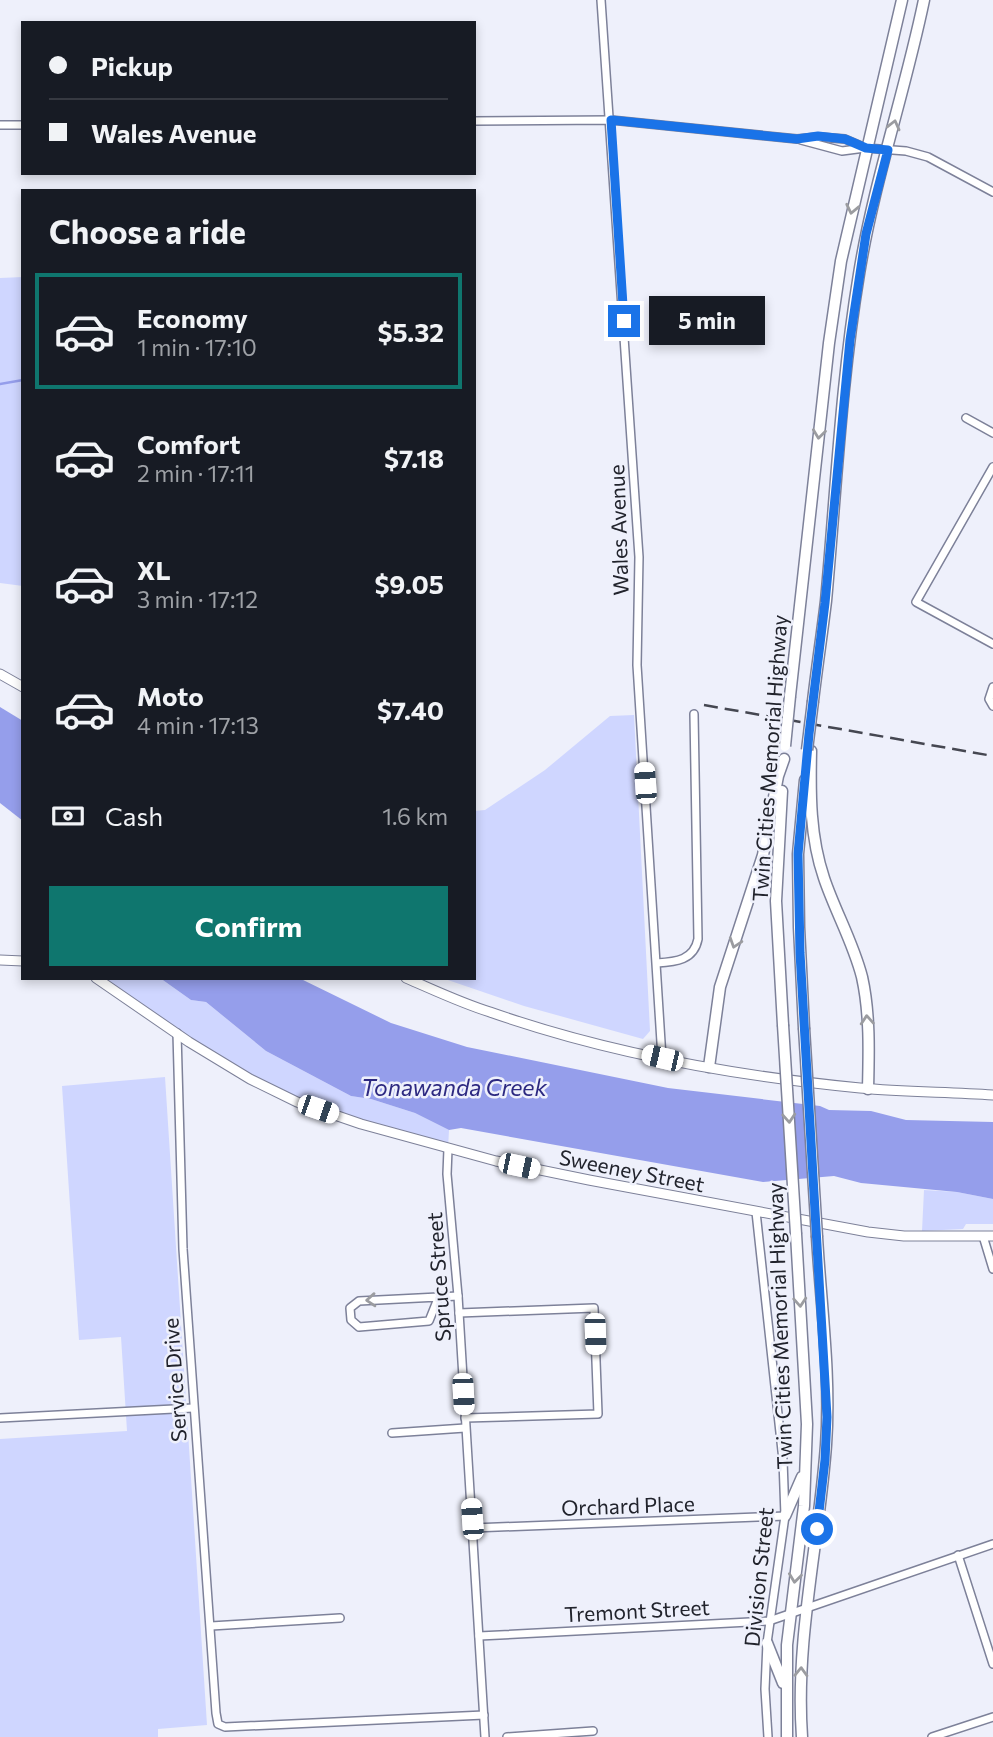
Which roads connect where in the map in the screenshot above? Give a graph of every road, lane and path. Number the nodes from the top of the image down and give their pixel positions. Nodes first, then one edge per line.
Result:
1 (601, 0) edge
2 (902, 0) edge
3 (924, 0) edge
4 (611, 120) junction
5 (476, 121) edge
6 (0, 125) edge
7 (21, 125) edge
8 (797, 139) junction
9 (866, 148) junction
10 (888, 150) junction
11 (993, 192) edge
12 (966, 418) dead end
13 (993, 433) edge
14 (993, 467) edge
15 (993, 645) edge
16 (0, 674) edge
17 (21, 686) edge
18 (991, 690) edge
19 (993, 706) edge
20 (694, 714) dead end
21 (809, 750) junction
22 (784, 759) junction
23 (0, 960) edge
24 (21, 961) edge
25 (657, 963) junction
26 (99, 980) edge
27 (411, 980) edge
28 (177, 1033) junction
29 (662, 1058) junction
30 (709, 1067) junction
31 (868, 1088) junction
32 (993, 1095) edge
33 (448, 1149) junction
34 (756, 1212) junction
35 (988, 1236) edge
36 (993, 1269) edge
37 (439, 1296) junction
38 (458, 1296) junction
39 (459, 1313) junction
40 (193, 1408) junction
41 (0, 1418) edge
42 (465, 1418) junction
43 (465, 1428) junction
44 (392, 1433) dead end
45 (806, 1465) junction
46 (785, 1516) junction
47 (472, 1528) junction
48 (993, 1544) edge
49 (958, 1555) junction
50 (806, 1608) junction
51 (790, 1614) junction
52 (340, 1618) dead end
53 (769, 1621) junction
54 (211, 1626) junction
55 (479, 1636) junction
56 (767, 1643) junction
57 (993, 1664) edge
58 (785, 1688) junction
59 (484, 1715) junction
60 (993, 1717) edge
61 (593, 1731) dead end
62 (485, 1737) edge
63 (507, 1737) edge
64 (768, 1737) edge
65 (787, 1737) edge
66 (803, 1737) edge
67 (932, 1737) edge

1 - 4 street, Wales Avenue
2 - 9 main road, Twin Cities Memorial Highway
10 -> 3 main road, Twin Cities Memorial Highway
4 - 5 street
4 - 8 street
4 - 25 street, Wales Avenue
6 - 7 street
8 - 9 street
8 - 9 street
9 - 10 street
9 -> 22 main road, Twin Cities Memorial Highway, bridge
10 - 11 street
10 - 21 main road, Twin Cities Memorial Highway, bridge
12 - 13 street
14 - 15 street
16 - 17 street
18 - 19 street
20 - 25 street
31 -> 21 main road
21 - 50 main road, Twin Cities Memorial Highway, bridge
22 -> 30 main road
22 -> 45 main road, Twin Cities Memorial Highway, bridge
23 - 24 street
25 - 29 street, Wales Avenue
26 - 28 street, Sweeney Street
27 - 29 street
28 - 33 street, Sweeney Street
28 - 40 street, Service Drive
29 - 30 street
30 - 31 street
31 - 32 street
33 - 34 street, Sweeney Street
33 - 38 street, Spruce Street
34 - 35 street, Sweeney Street
34 - 46 street, Division Street
35 - 36 street
37 -> 37 street
37 - 38 street
38 - 39 street, Spruce Street
39 - 42 street, Spruce Street
39 - 42 street
40 - 41 street
40 - 54 street, Service Drive
42 - 43 street, Spruce Street
43 - 44 street
43 - 47 street, Spruce Street
45 - 46 main road
45 -> 51 main road, Twin Cities Memorial Highway
46 - 47 street, Orchard Place
46 - 53 street, Division Street
47 - 55 street, Spruce Street
48 - 49 street, Tremont Street
49 - 50 street, Tremont Street
49 - 57 street
50 - 51 street, Tremont Street
66 -> 50 main road, Twin Cities Memorial Highway
51 - 53 street, Tremont Street
51 - 58 main road, Twin Cities Memorial Highway
52 - 54 street
53 - 55 street, Tremont Street
53 - 56 street, Division Street
54 - 59 street, Service Drive
55 - 59 street, Spruce Street
56 - 58 main road
56 - 64 street, Division Street
58 - 65 main road, Twin Cities Memorial Highway
59 - 62 street, Spruce Street
60 - 67 street
61 - 63 street

